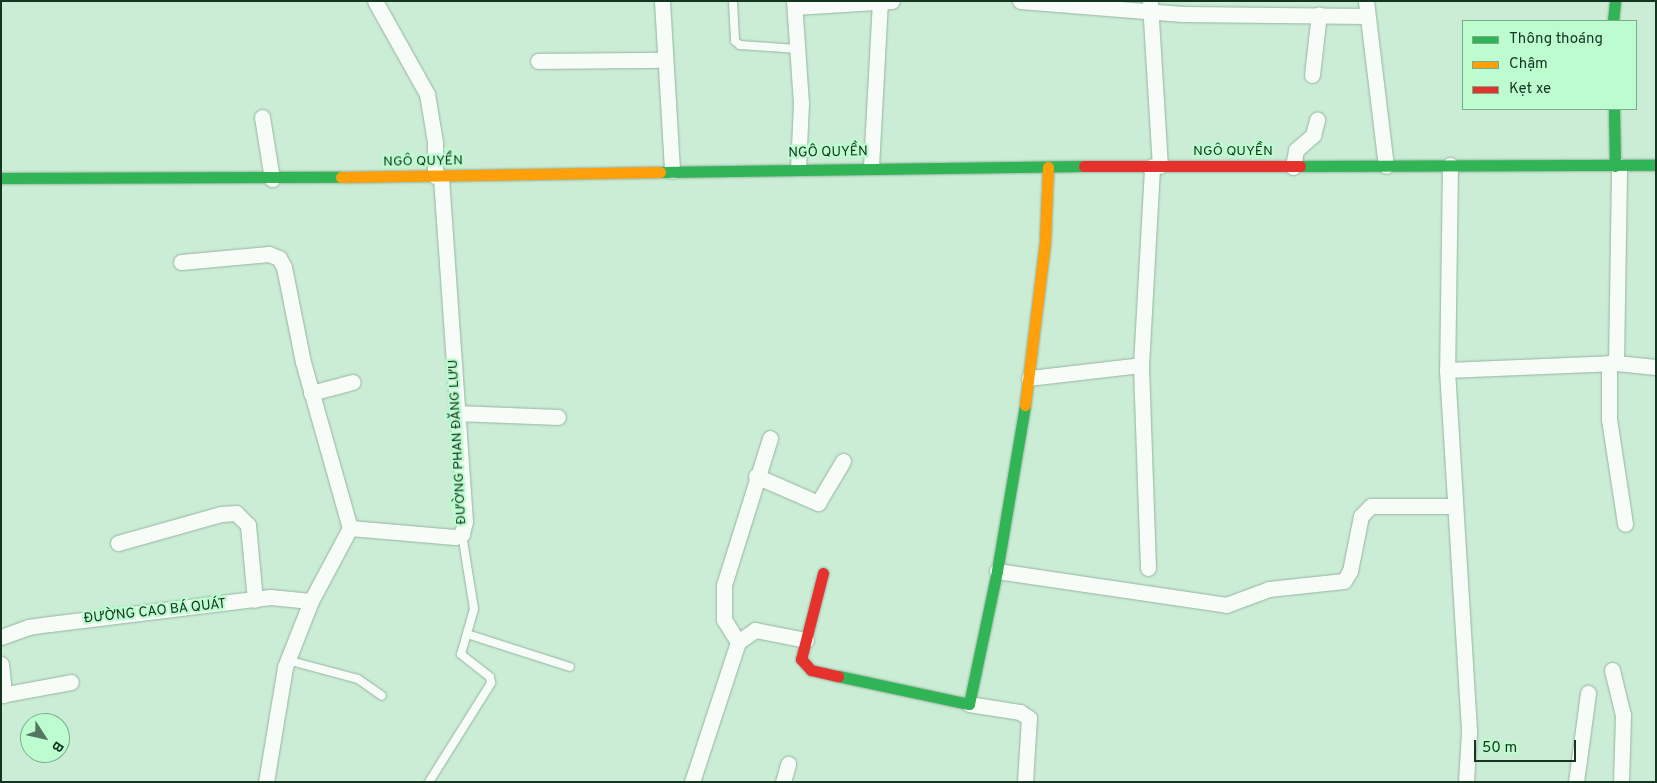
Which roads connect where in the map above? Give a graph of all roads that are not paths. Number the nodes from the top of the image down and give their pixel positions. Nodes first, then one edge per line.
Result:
1 (375, 1) edge
2 (662, 1) edge
3 (733, 1) edge
4 (880, 1) edge
5 (892, 1) edge
6 (1020, 1) edge
7 (1615, 1) edge
8 (795, 4) edge
9 (1150, 6) edge
10 (1366, 9) edge
11 (1318, 14) junction
12 (1614, 20) edge
13 (798, 49) junction
14 (664, 60) junction
15 (538, 61) dead end
16 (1312, 75) dead end
17 (1614, 110) edge
18 (262, 117) dead end
19 (1318, 120) dead end
20 (1450, 165) junction
21 (1656, 165) edge
22 (1156, 166) junction
23 (1386, 166) junction
24 (1617, 166) junction
25 (871, 167) junction
26 (1048, 167) junction
27 (1293, 167) junction
28 (798, 168) junction
29 (672, 171) junction
30 (438, 177) junction
31 (1, 178) edge
32 (272, 179) junction
33 (181, 262) dead end
34 (1612, 363) junction
35 (1141, 365) junction
36 (1656, 368) edge
37 (1447, 370) junction
38 (1029, 378) junction
39 (353, 382) dead end
40 (312, 393) junction
41 (457, 412) junction
42 (558, 417) dead end
43 (770, 438) dead end
44 (843, 461) dead end
45 (756, 476) junction
46 (1454, 506) junction
47 (1625, 524) dead end
48 (350, 528) junction
49 (462, 534) junction
50 (118, 543) dead end
51 (1148, 568) dead end
52 (997, 571) junction
53 (823, 573) dead end
54 (255, 600) junction
55 (311, 601) junction
56 (466, 634) junction
57 (1, 637) edge
58 (806, 640) junction
59 (738, 642) junction
60 (287, 660) junction
61 (1, 664) edge
62 (570, 667) dead end
63 (1612, 670) dead end
64 (71, 682) dead end
65 (1588, 692) dead end
66 (3, 695) edge
67 (382, 696) dead end
68 (969, 704) junction
69 (788, 764) dead end
70 (266, 782) edge
71 (430, 782) edge
72 (692, 782) edge
73 (783, 782) edge
74 (1025, 782) edge
75 (1466, 782) edge
76 (1576, 782) edge
77 (1621, 782) edge

1 - 30 street, ĐƯỜNG PHAN ĐĂNG LƯU
2 - 14 street
3 - 13 lane
4 - 5 street
4 - 8 street
4 - 25 street
6 - 9 street
7 - 12 street
8 - 13 street
9 - 11 street
9 - 22 street
10 - 11 street
10 - 23 street
11 - 16 street
13 - 28 street
14 - 15 street
14 - 29 street
17 - 24 street
18 - 32 street
19 - 27 street
20 - 23 street, NGÔ QUYỀN
20 - 24 street, NGÔ QUYỀN
20 - 37 street
21 - 24 street, NGÔ QUYỀN
22 - 26 street, NGÔ QUYỀN
22 - 27 street, NGÔ QUYỀN
22 - 35 street
23 - 27 street, NGÔ QUYỀN
24 - 34 street
25 - 26 street, NGÔ QUYỀN
25 - 28 street, NGÔ QUYỀN
26 - 38 street
28 - 29 street, NGÔ QUYỀN
29 - 30 street, NGÔ QUYỀN
30 - 32 street, NGÔ QUYỀN
30 - 41 street, ĐƯỜNG PHAN ĐĂNG LƯU
31 - 32 street, NGÔ QUYỀN
33 - 40 street
34 - 36 street
34 - 37 street
34 - 47 street
35 - 38 street
35 - 51 street
37 - 46 street
38 - 52 street
39 - 40 street
40 - 48 street
41 - 42 street
41 - 49 street, ĐƯỜNG PHAN ĐĂNG LƯU
43 - 45 street
44 - 45 street
45 - 59 street
46 - 52 street
46 - 75 street
48 - 49 street, ĐƯỜNG PHAN ĐĂNG LƯU
48 - 55 street
49 - 56 lane
50 - 54 street
52 - 68 street
53 - 58 street
54 - 55 street, ĐƯỜNG CAO BÁ QUÁT
54 - 57 street, ĐƯỜNG CAO BÁ QUÁT
55 - 60 street
56 - 62 lane
56 - 71 lane
58 - 59 street
58 - 68 street
59 - 72 street
60 - 67 lane
60 - 70 street
61 - 66 street
63 - 77 street
64 - 66 street
65 - 76 street
68 - 74 street
69 - 73 street

